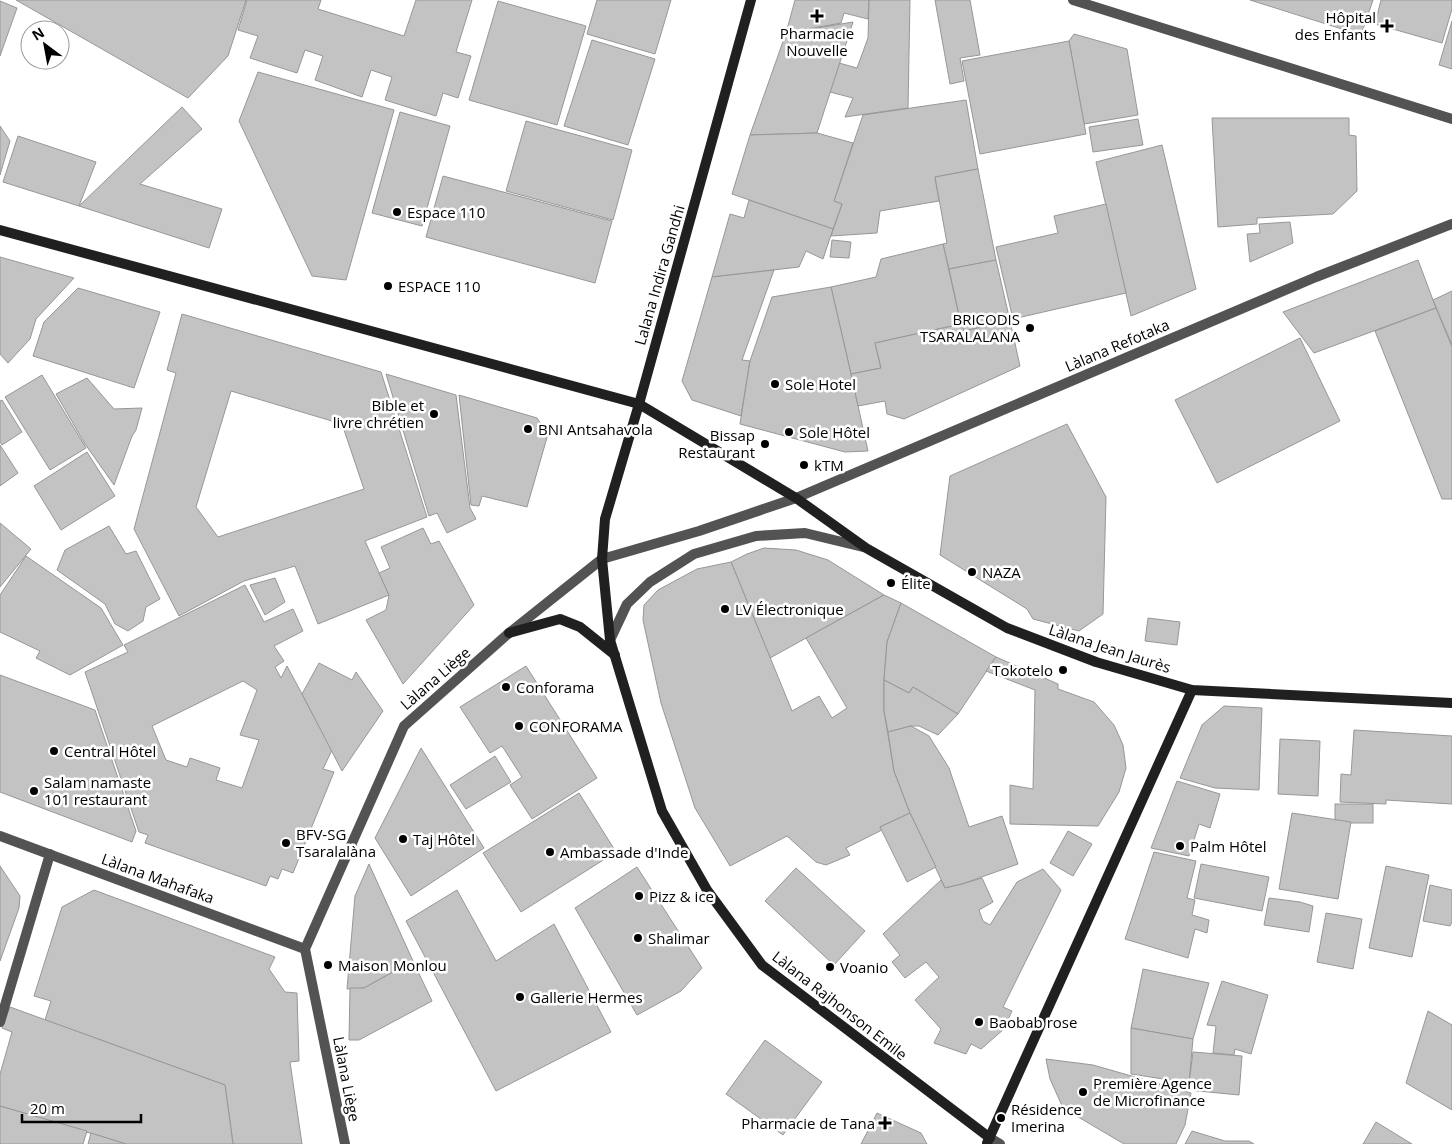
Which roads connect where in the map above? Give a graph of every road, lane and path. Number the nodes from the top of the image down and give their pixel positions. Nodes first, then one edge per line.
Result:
1 (751, 0) edge
2 (1073, 0) edge
3 (1452, 119) edge
4 (1452, 224) edge
5 (0, 230) edge
6 (638, 404) junction
7 (796, 498) junction
8 (866, 548) junction
9 (602, 559) junction
10 (509, 633) junction
11 (610, 640) junction
12 (615, 655) junction
13 (1192, 690) junction
14 (1452, 703) edge
15 (0, 836) edge
16 (50, 854) junction
17 (305, 949) junction
18 (0, 1022) edge
19 (988, 1141) edge
20 (344, 1144) edge
21 (1000, 1144) edge

1 - 6 street, Lalana Indira Gandhi
2 - 3 street
4 - 7 street, Làlana Refotaka
5 - 6 street, Làlana Jean Jaurès
6 - 7 street, Làlana Jean Jaurès
6 - 9 street, Lalana Indira Gandhi
7 - 8 street, Làlana Jean Jaurès
7 - 9 street, Làlana Liège
8 - 11 street
8 - 13 street, Làlana Jean Jaurès
9 - 10 street, Làlana Liège
9 - 11 street, Làlana Rajhonson Emile
10 - 12 street
10 - 17 street, Làlana Liège
11 - 12 street, Làlana Rajhonson Emile
12 - 19 street, Làlana Rajhonson Emile
13 - 14 street, Làlana Jean Jaurès
13 - 19 street
15 - 16 street, Làlana Mahafaka
16 - 17 street, Làlana Mahafaka
16 - 18 street
17 - 20 street, Làlana Liège
19 - 21 street

